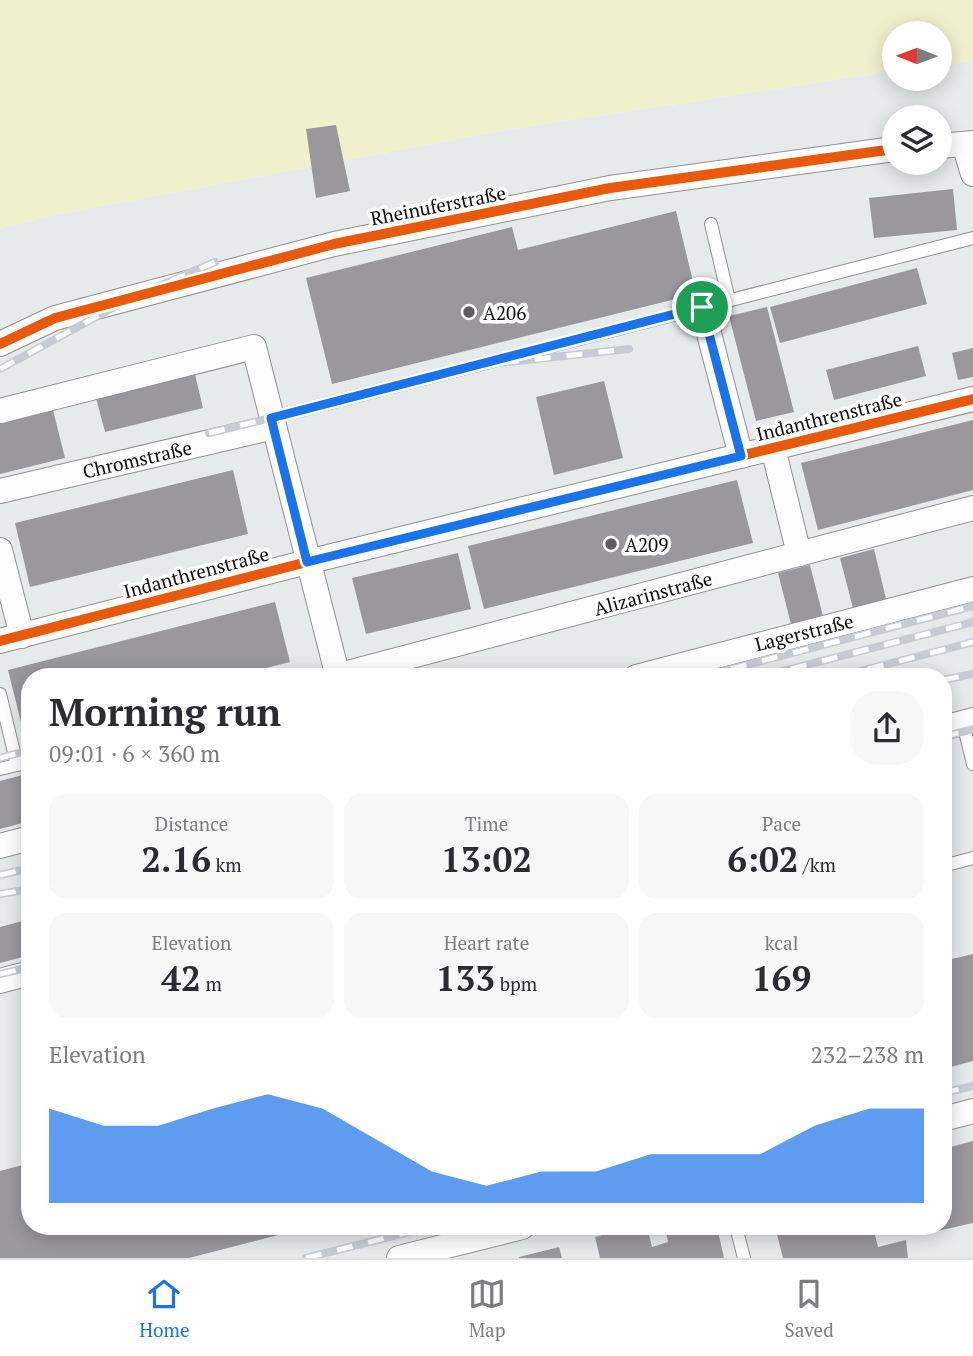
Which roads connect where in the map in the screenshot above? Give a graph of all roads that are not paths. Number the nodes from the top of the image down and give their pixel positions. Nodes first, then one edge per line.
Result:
1 (959, 144) edge
2 (882, 151) edge
3 (973, 174) edge
4 (711, 224) dead end
5 (973, 238) edge
6 (729, 300) junction
7 (702, 307) junction
8 (0, 344) edge
9 (973, 399) edge
10 (0, 411) edge
11 (273, 422) junction
12 (773, 448) junction
13 (741, 456) junction
14 (0, 491) edge
15 (973, 508) edge
16 (0, 550) edge
17 (799, 554) junction
18 (307, 562) junction
19 (973, 589) edge
20 (11, 638) edge
21 (334, 668) edge
22 (370, 668) edge
23 (670, 668) edge
24 (0, 694) edge
25 (960, 724) edge
26 (21, 757) edge
27 (21, 764) edge
28 (973, 764) edge
29 (0, 769) edge
30 (21, 840) edge
31 (0, 846) edge
32 (973, 858) edge
33 (952, 864) edge
34 (21, 975) edge
35 (0, 981) edge
36 (973, 1111) edge
37 (952, 1117) edge
38 (738, 1235) edge
39 (483, 1240) edge
40 (399, 1258) edge
41 (744, 1258) edge

1 - 3 street
2 - 8 street, Rheinuferstraße
4 - 6 lane
5 - 6 lane
6 - 7 lane
7 - 11 lane
7 - 13 street
9 - 12 street, Indanthrenstraße
10 - 11 street
11 - 14 street, Chromstraße
11 - 18 street
12 - 13 street, Indanthrenstraße
12 - 17 street
13 - 18 street, Indanthrenstraße
15 - 17 street, Alizarinstraße
16 - 20 street
17 - 22 street, Alizarinstraße
18 - 20 street, Indanthrenstraße
18 - 21 street
19 - 23 street, Lagerstraße
24 - 26 lane
25 - 28 lane
27 - 29 lane
30 - 31 street
32 - 33 lane
34 - 35 street
36 - 37 street
38 - 41 lane
39 - 40 street

